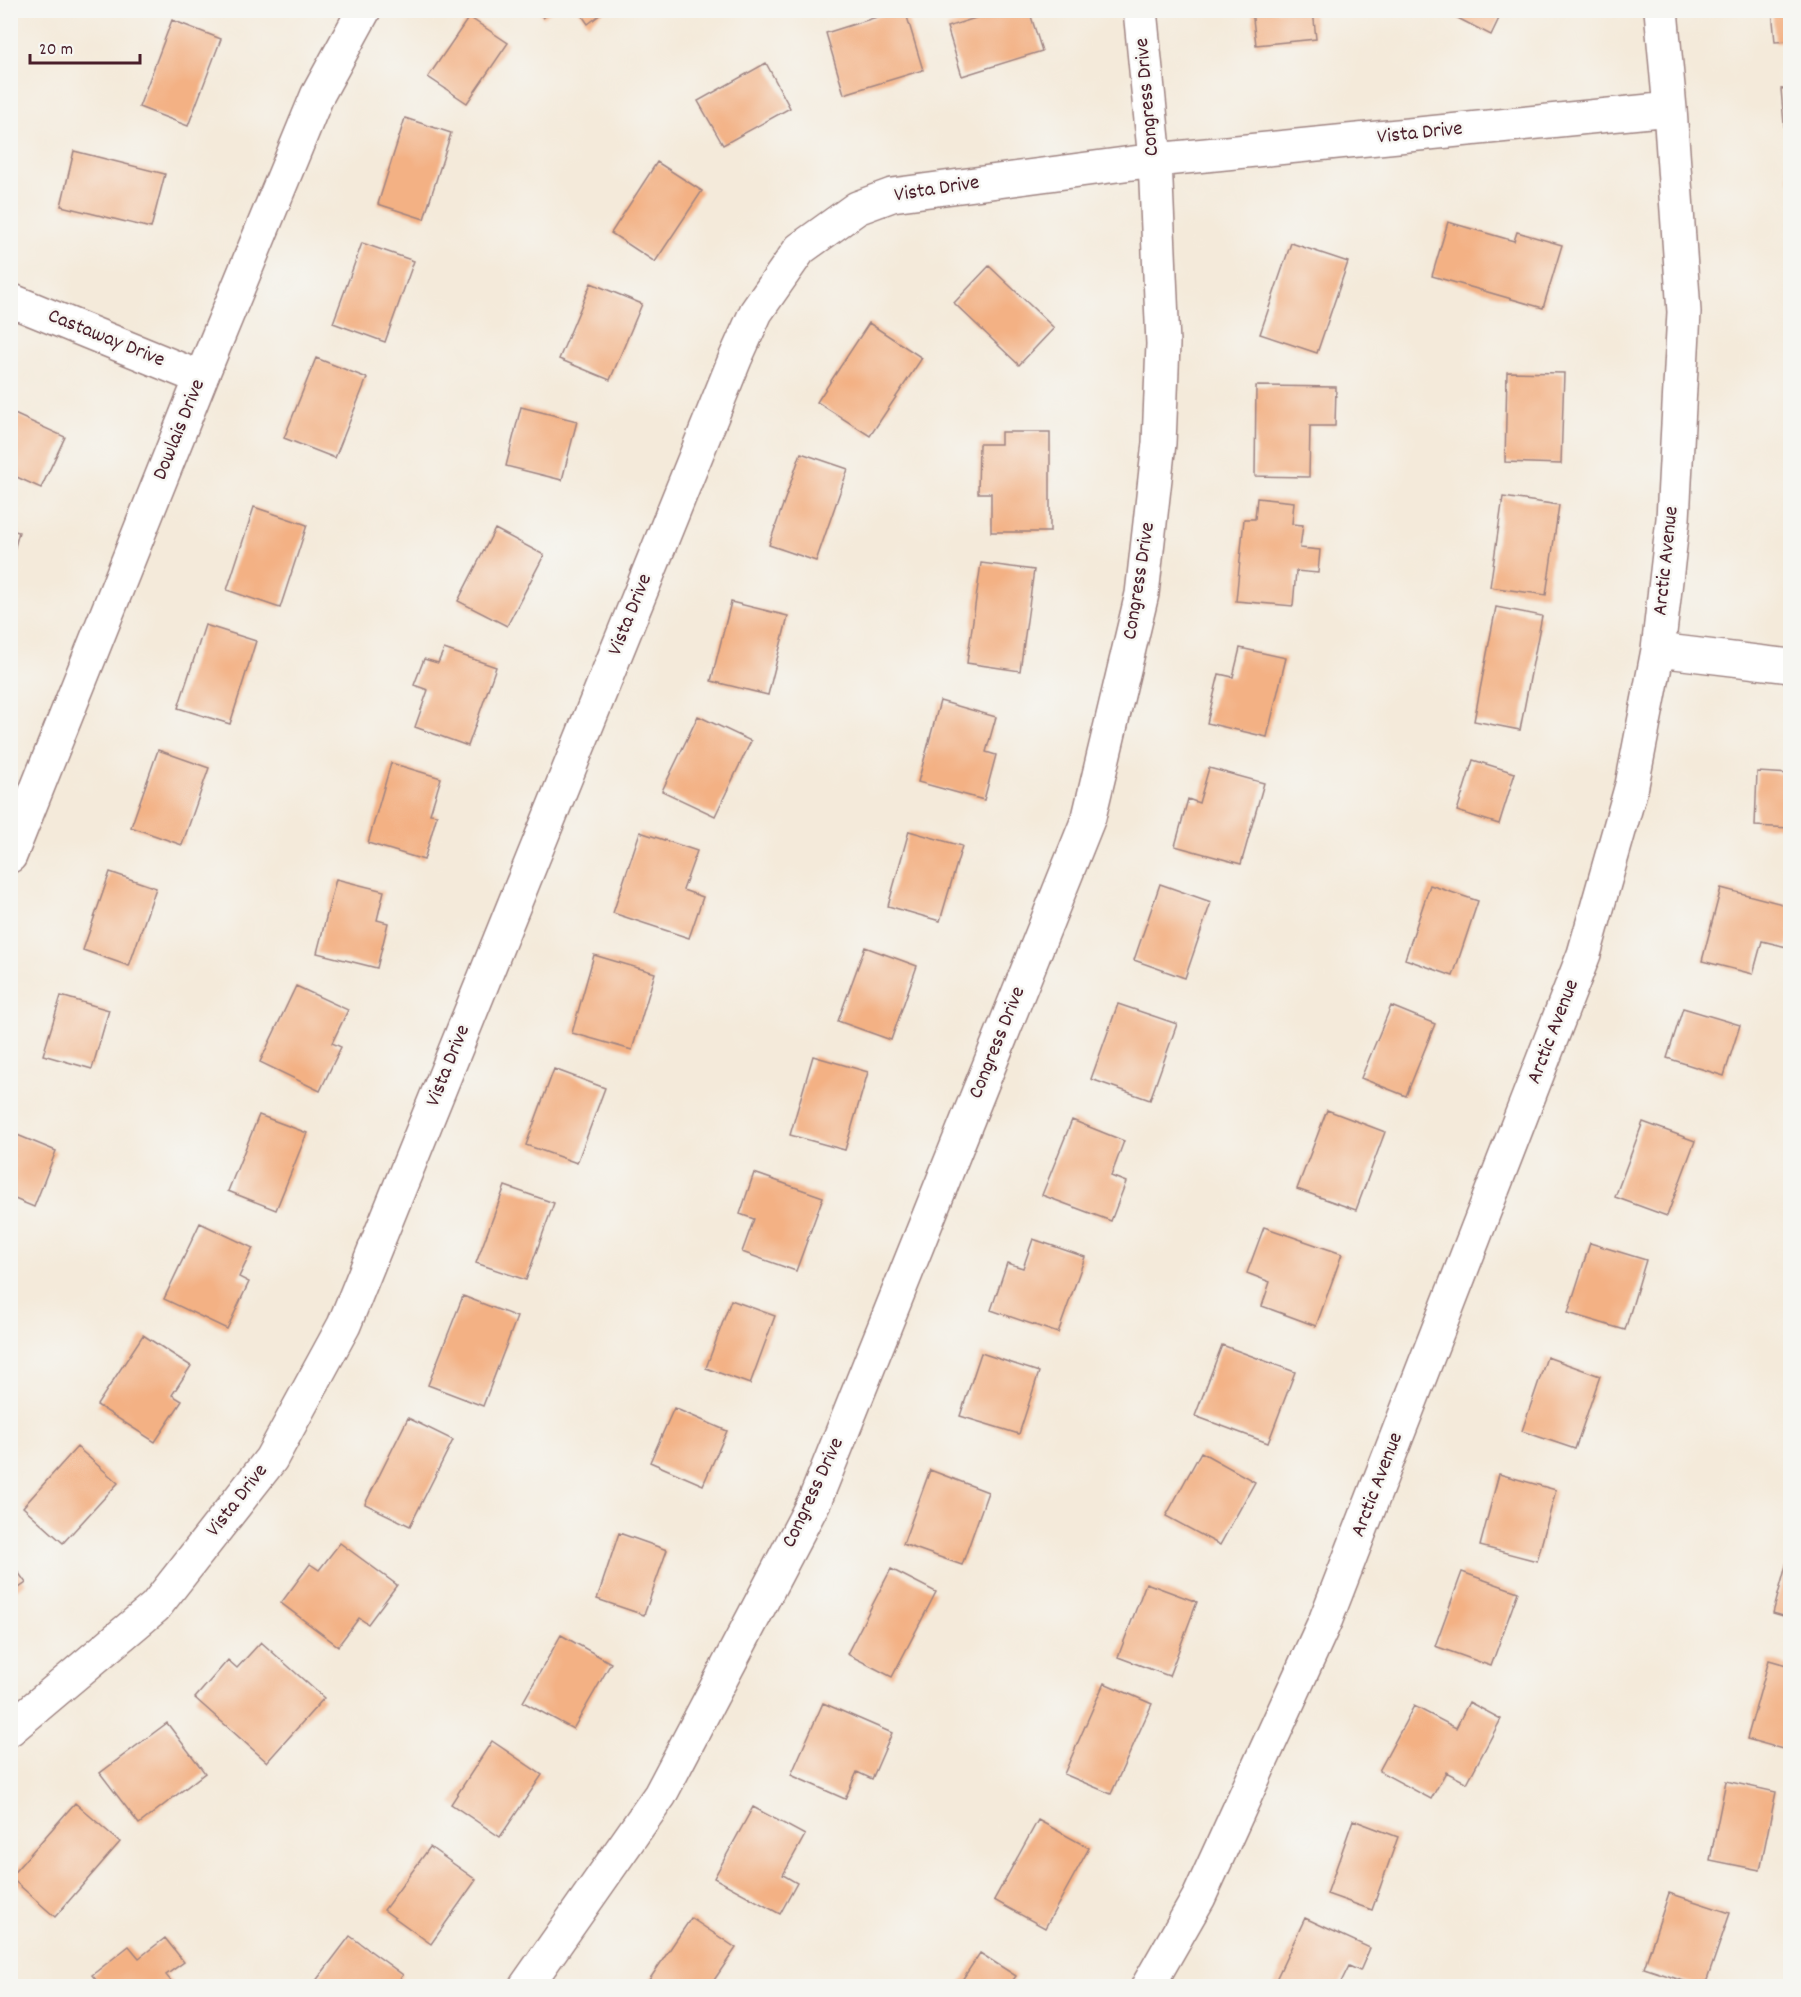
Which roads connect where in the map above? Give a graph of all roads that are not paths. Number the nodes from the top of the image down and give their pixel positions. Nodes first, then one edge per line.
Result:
1 (364, 10) edge
2 (1140, 10) edge
3 (1661, 10) edge
4 (1670, 109) junction
5 (1155, 160) junction
6 (10, 300) edge
7 (201, 378) junction
8 (1658, 650) junction
9 (1791, 666) edge
10 (10, 856) edge
11 (10, 1729) edge
12 (526, 1986) edge
13 (1148, 1986) edge

1 - 7 street, Dowlais Drive
2 - 5 street, Congress Drive
3 - 4 street, Arctic Avenue
4 - 5 street, Vista Drive
4 - 8 street, Arctic Avenue
5 - 11 street, Vista Drive
5 - 12 street, Congress Drive
6 - 7 street, Castaway Drive
7 - 10 street, Dowlais Drive
8 - 9 street
8 - 13 street, Arctic Avenue

